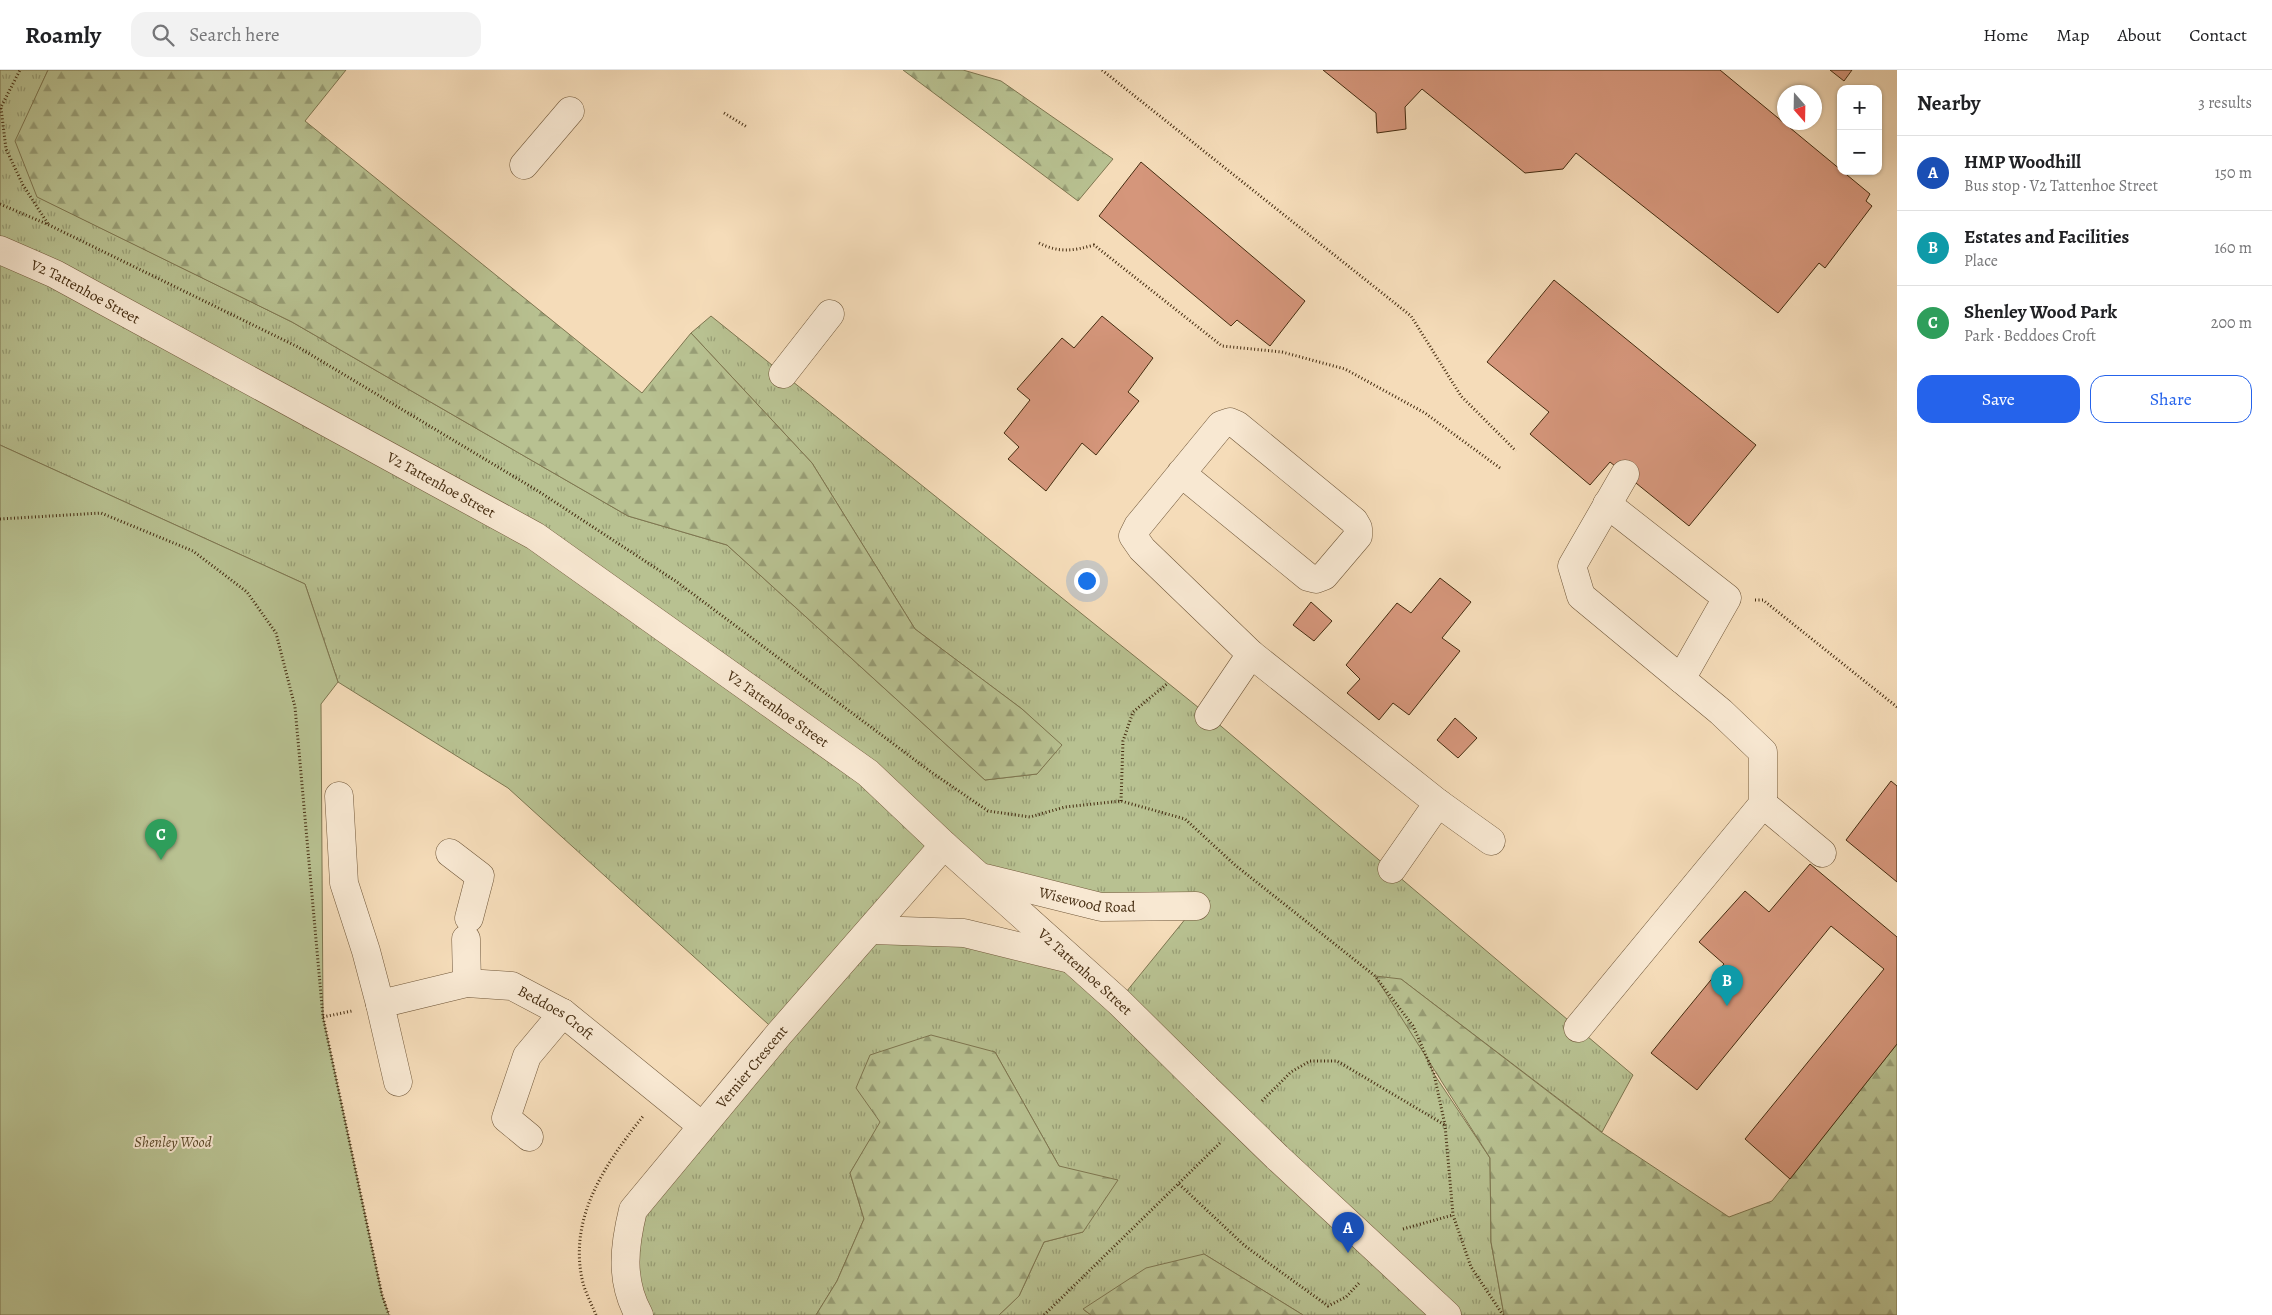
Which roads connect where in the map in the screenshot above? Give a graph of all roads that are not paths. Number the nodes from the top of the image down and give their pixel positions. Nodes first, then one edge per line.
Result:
1 (570, 111) dead end
2 (524, 165) dead end
3 (0, 250) edge
4 (830, 314) dead end
5 (783, 374) dead end
6 (1181, 473) junction
7 (1625, 474) dead end
8 (1607, 504) junction
9 (1251, 654) junction
10 (1681, 679) junction
11 (1209, 716) dead end
12 (339, 796) dead end
13 (1438, 803) junction
14 (1763, 804) junction
15 (1491, 841) dead end
16 (944, 845) junction
17 (450, 853) dead end
18 (1822, 853) dead end
19 (1392, 869) dead end
20 (982, 877) junction
21 (1196, 906) dead end
22 (872, 930) junction
23 (1072, 960) junction
24 (467, 983) junction
25 (380, 1004) junction
26 (563, 1013) junction
27 (1578, 1028) dead end
28 (398, 1082) dead end
29 (702, 1126) junction
30 (529, 1137) dead end
31 (629, 1311) edge
32 (1448, 1315) edge

1 - 2 street
3 - 16 street, V2 Tattenhoe Street
4 - 5 street
6 - 6 street
6 - 9 street
7 - 8 street
8 - 10 street
8 - 10 street
9 - 11 street
9 - 13 street
10 - 14 street
12 - 25 street
13 - 15 street
13 - 19 street
14 - 18 street
14 - 27 street
16 - 20 street, V2 Tattenhoe Street
16 - 22 street, Vernier Crescent
17 - 24 street
20 - 21 street, Wisewood Road
20 - 23 street, V2 Tattenhoe Street
22 - 23 street
22 - 29 street, Vernier Crescent
23 - 32 street, V2 Tattenhoe Street, bridge
24 - 25 street, Beddoes Croft
24 - 26 street, Beddoes Croft
25 - 28 street
26 - 29 street, Beddoes Croft
26 - 30 street
29 - 31 street, Vernier Crescent

